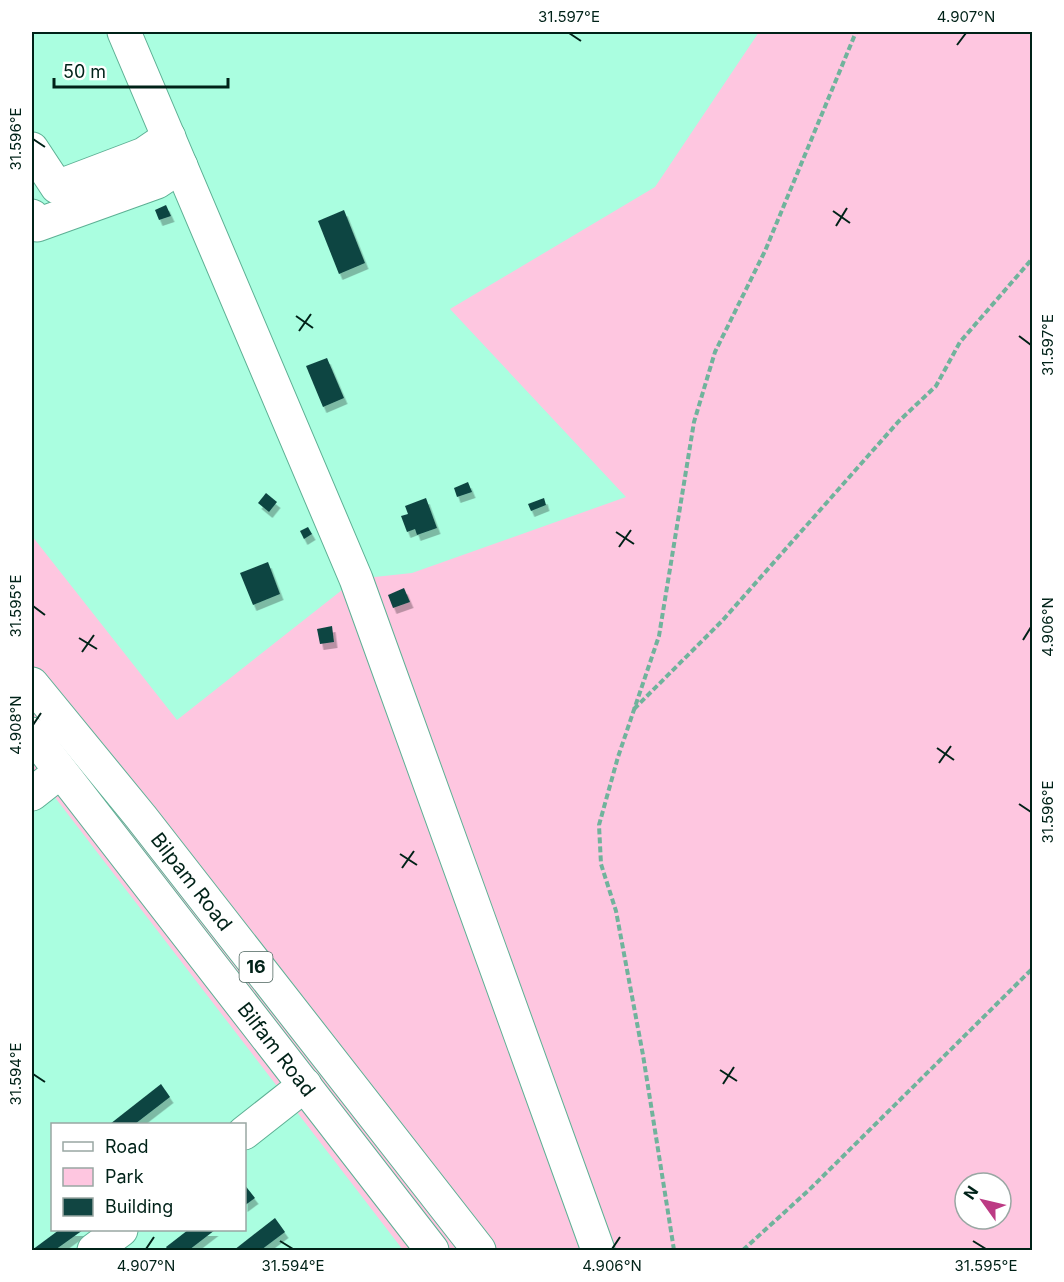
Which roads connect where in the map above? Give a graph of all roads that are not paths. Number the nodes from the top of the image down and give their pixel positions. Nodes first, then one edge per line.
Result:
1 (124, 32) edge
2 (32, 149) edge
3 (175, 151) junction
4 (32, 216) edge
5 (32, 684) edge
6 (32, 734) edge
7 (60, 772) junction
8 (32, 794) edge
9 (305, 1085) junction
10 (246, 1131) edge
11 (120, 1231) edge
12 (94, 1251) edge
13 (432, 1251) edge
14 (479, 1251) edge
15 (598, 1251) edge

1 - 3 main road
2 - 3 main road
3 - 4 main road
3 - 15 main road
5 - 14 main road, Bilpam Road / 16
6 - 7 main road, Bilfam Road / 16
7 - 8 main road
7 - 9 main road, Bilfam Road / 16
9 - 10 main road
9 - 13 main road, Bilfam Road / 16
11 - 12 main road

